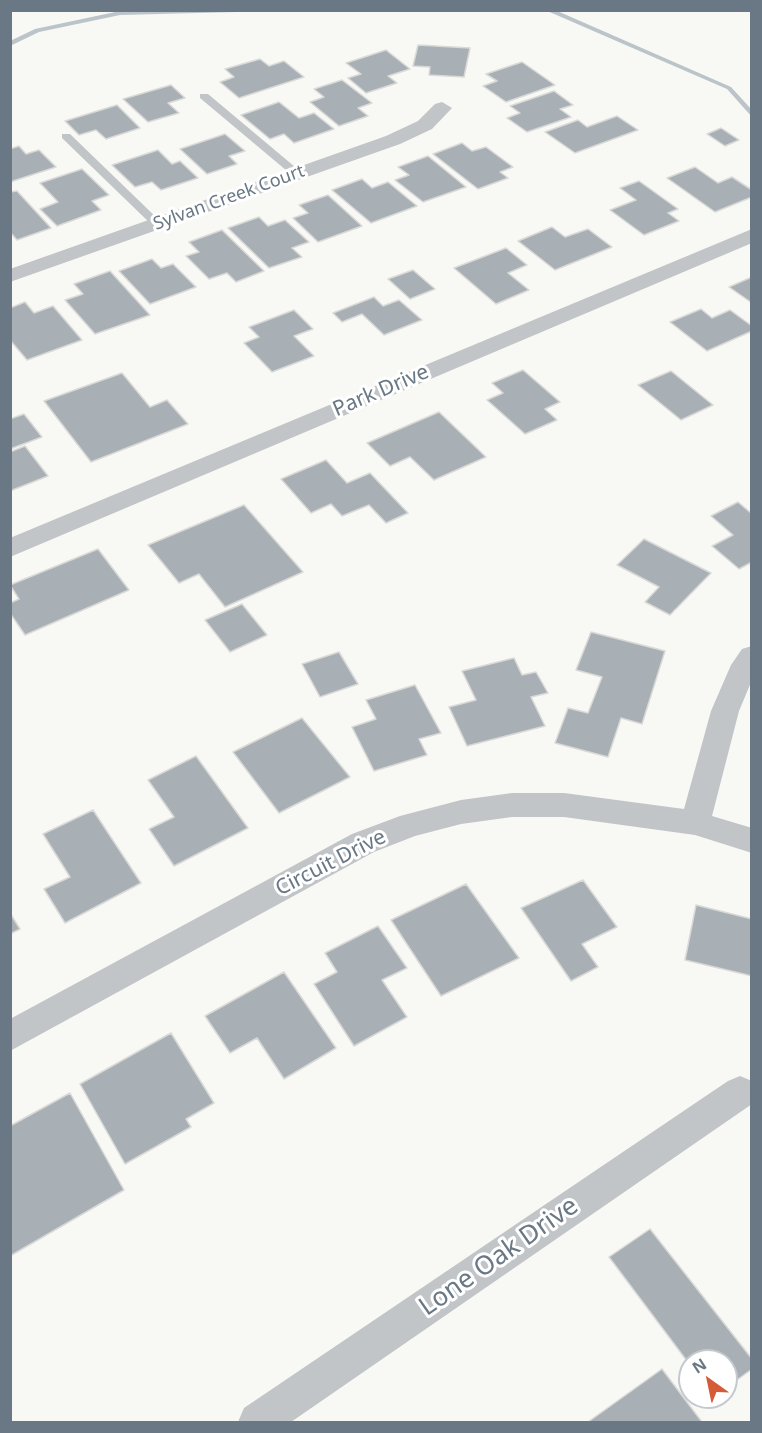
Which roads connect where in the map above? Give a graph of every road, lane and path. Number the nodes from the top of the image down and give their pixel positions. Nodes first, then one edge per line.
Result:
1 (204, 96) dead end
2 (442, 108) dead end
3 (66, 136) dead end
4 (297, 174) junction
5 (157, 224) junction
6 (752, 235) edge
7 (10, 276) edge
8 (10, 548) edge
9 (752, 656) edge
10 (695, 823) junction
11 (752, 841) edge
12 (10, 1036) edge
13 (740, 1092) dead end
14 (258, 1422) edge

1 - 4 lane
2 - 4 street, Sylvan Creek Court
3 - 5 lane
4 - 5 street, Sylvan Creek Court
5 - 7 street, Sylvan Creek Court
6 - 8 street, Park Drive
9 - 10 street
10 - 11 street, Circuit Drive
10 - 12 street, Circuit Drive
13 - 14 street, Lone Oak Drive

